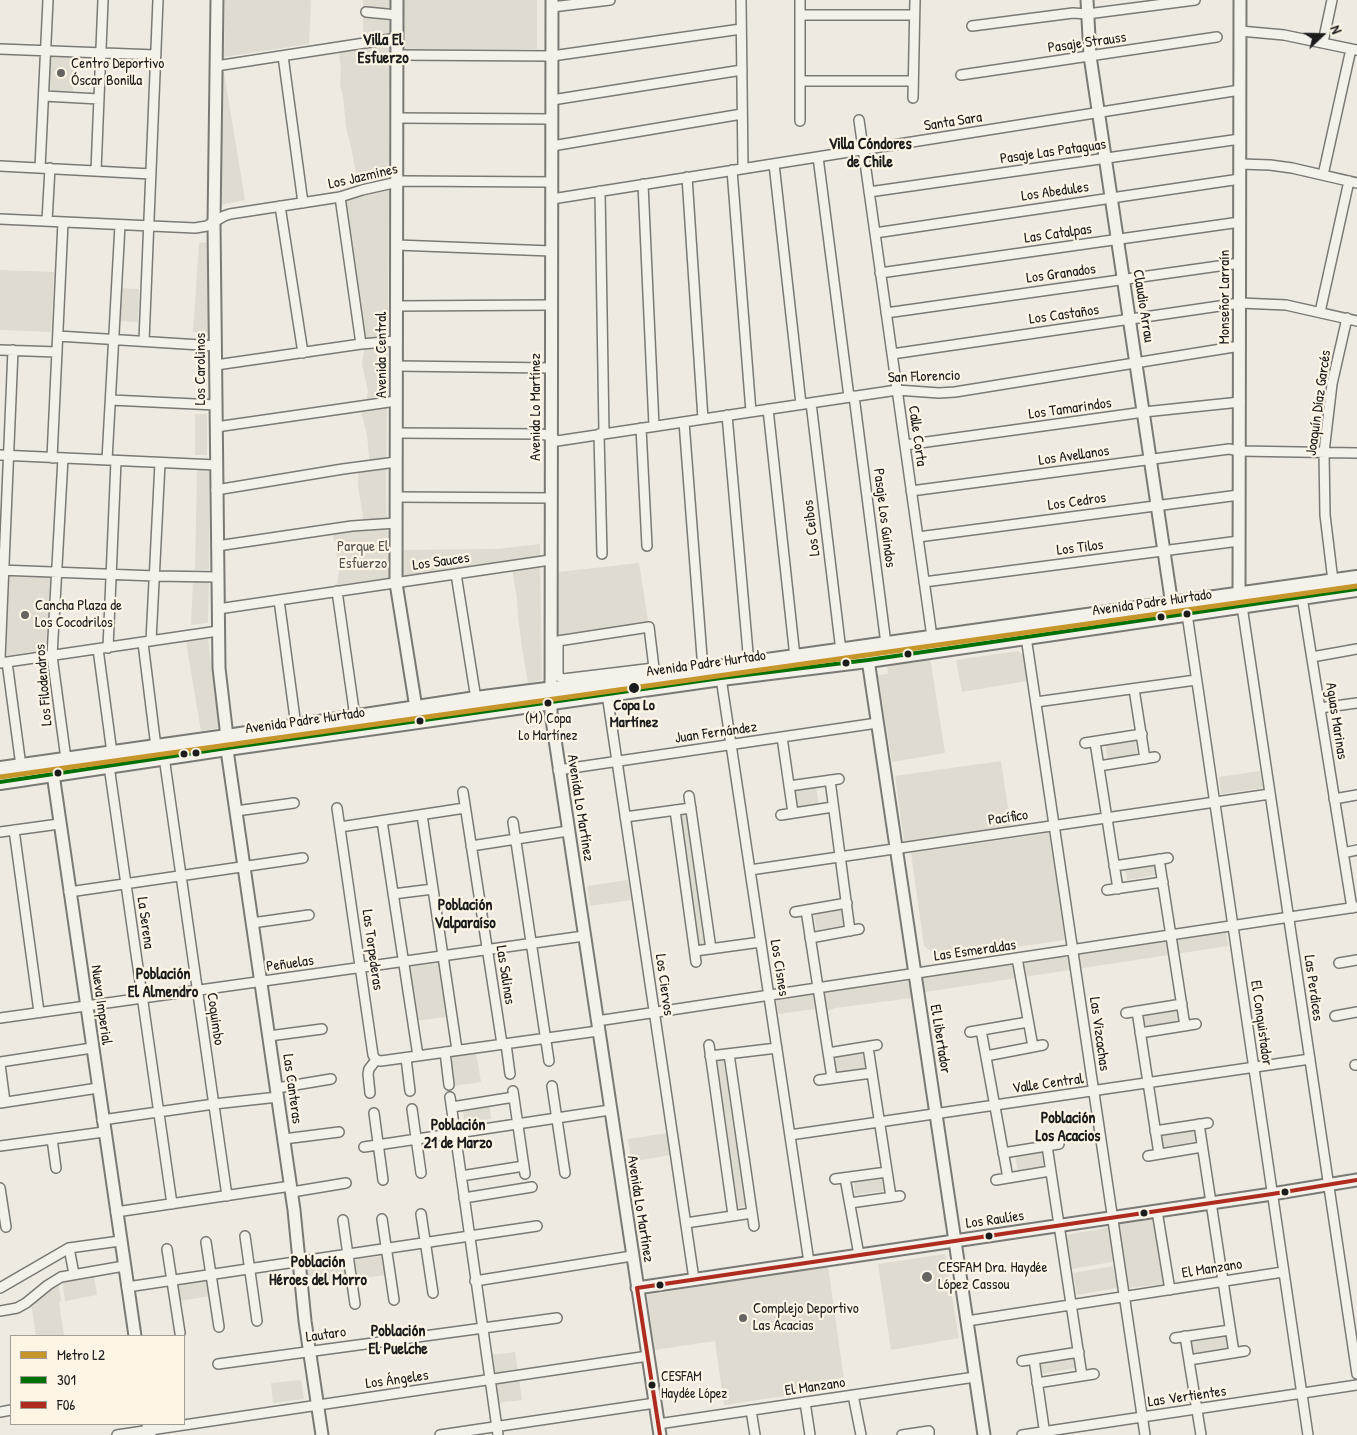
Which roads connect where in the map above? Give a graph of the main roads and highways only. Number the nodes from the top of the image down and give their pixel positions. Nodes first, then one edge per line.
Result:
1 (1357, 578) edge
2 (1357, 590) edge
3 (1241, 600) junction
4 (1177, 612) junction
5 (867, 654) junction
6 (550, 696) junction
7 (416, 708) junction
8 (408, 722) junction
9 (227, 742) junction
10 (110, 759) junction
11 (0, 769) edge
12 (0, 782) edge

1 - 3 main road, Avenida Padre Hurtado
2 - 3 main road, Avenida Padre Hurtado
3 - 4 main road, Avenida Padre Hurtado
4 - 5 main road, Avenida Padre Hurtado
4 - 5 main road, Avenida Padre Hurtado
5 - 6 main road, Avenida Padre Hurtado
5 - 6 main road, Avenida Padre Hurtado
6 - 7 main road, Avenida Padre Hurtado
6 - 8 main road, Avenida Padre Hurtado
7 - 8 main road
7 - 9 main road, Avenida Padre Hurtado
8 - 9 main road, Avenida Padre Hurtado
9 - 10 main road, Avenida Padre Hurtado
10 - 11 main road, Avenida Padre Hurtado
10 - 12 main road, Avenida Padre Hurtado

